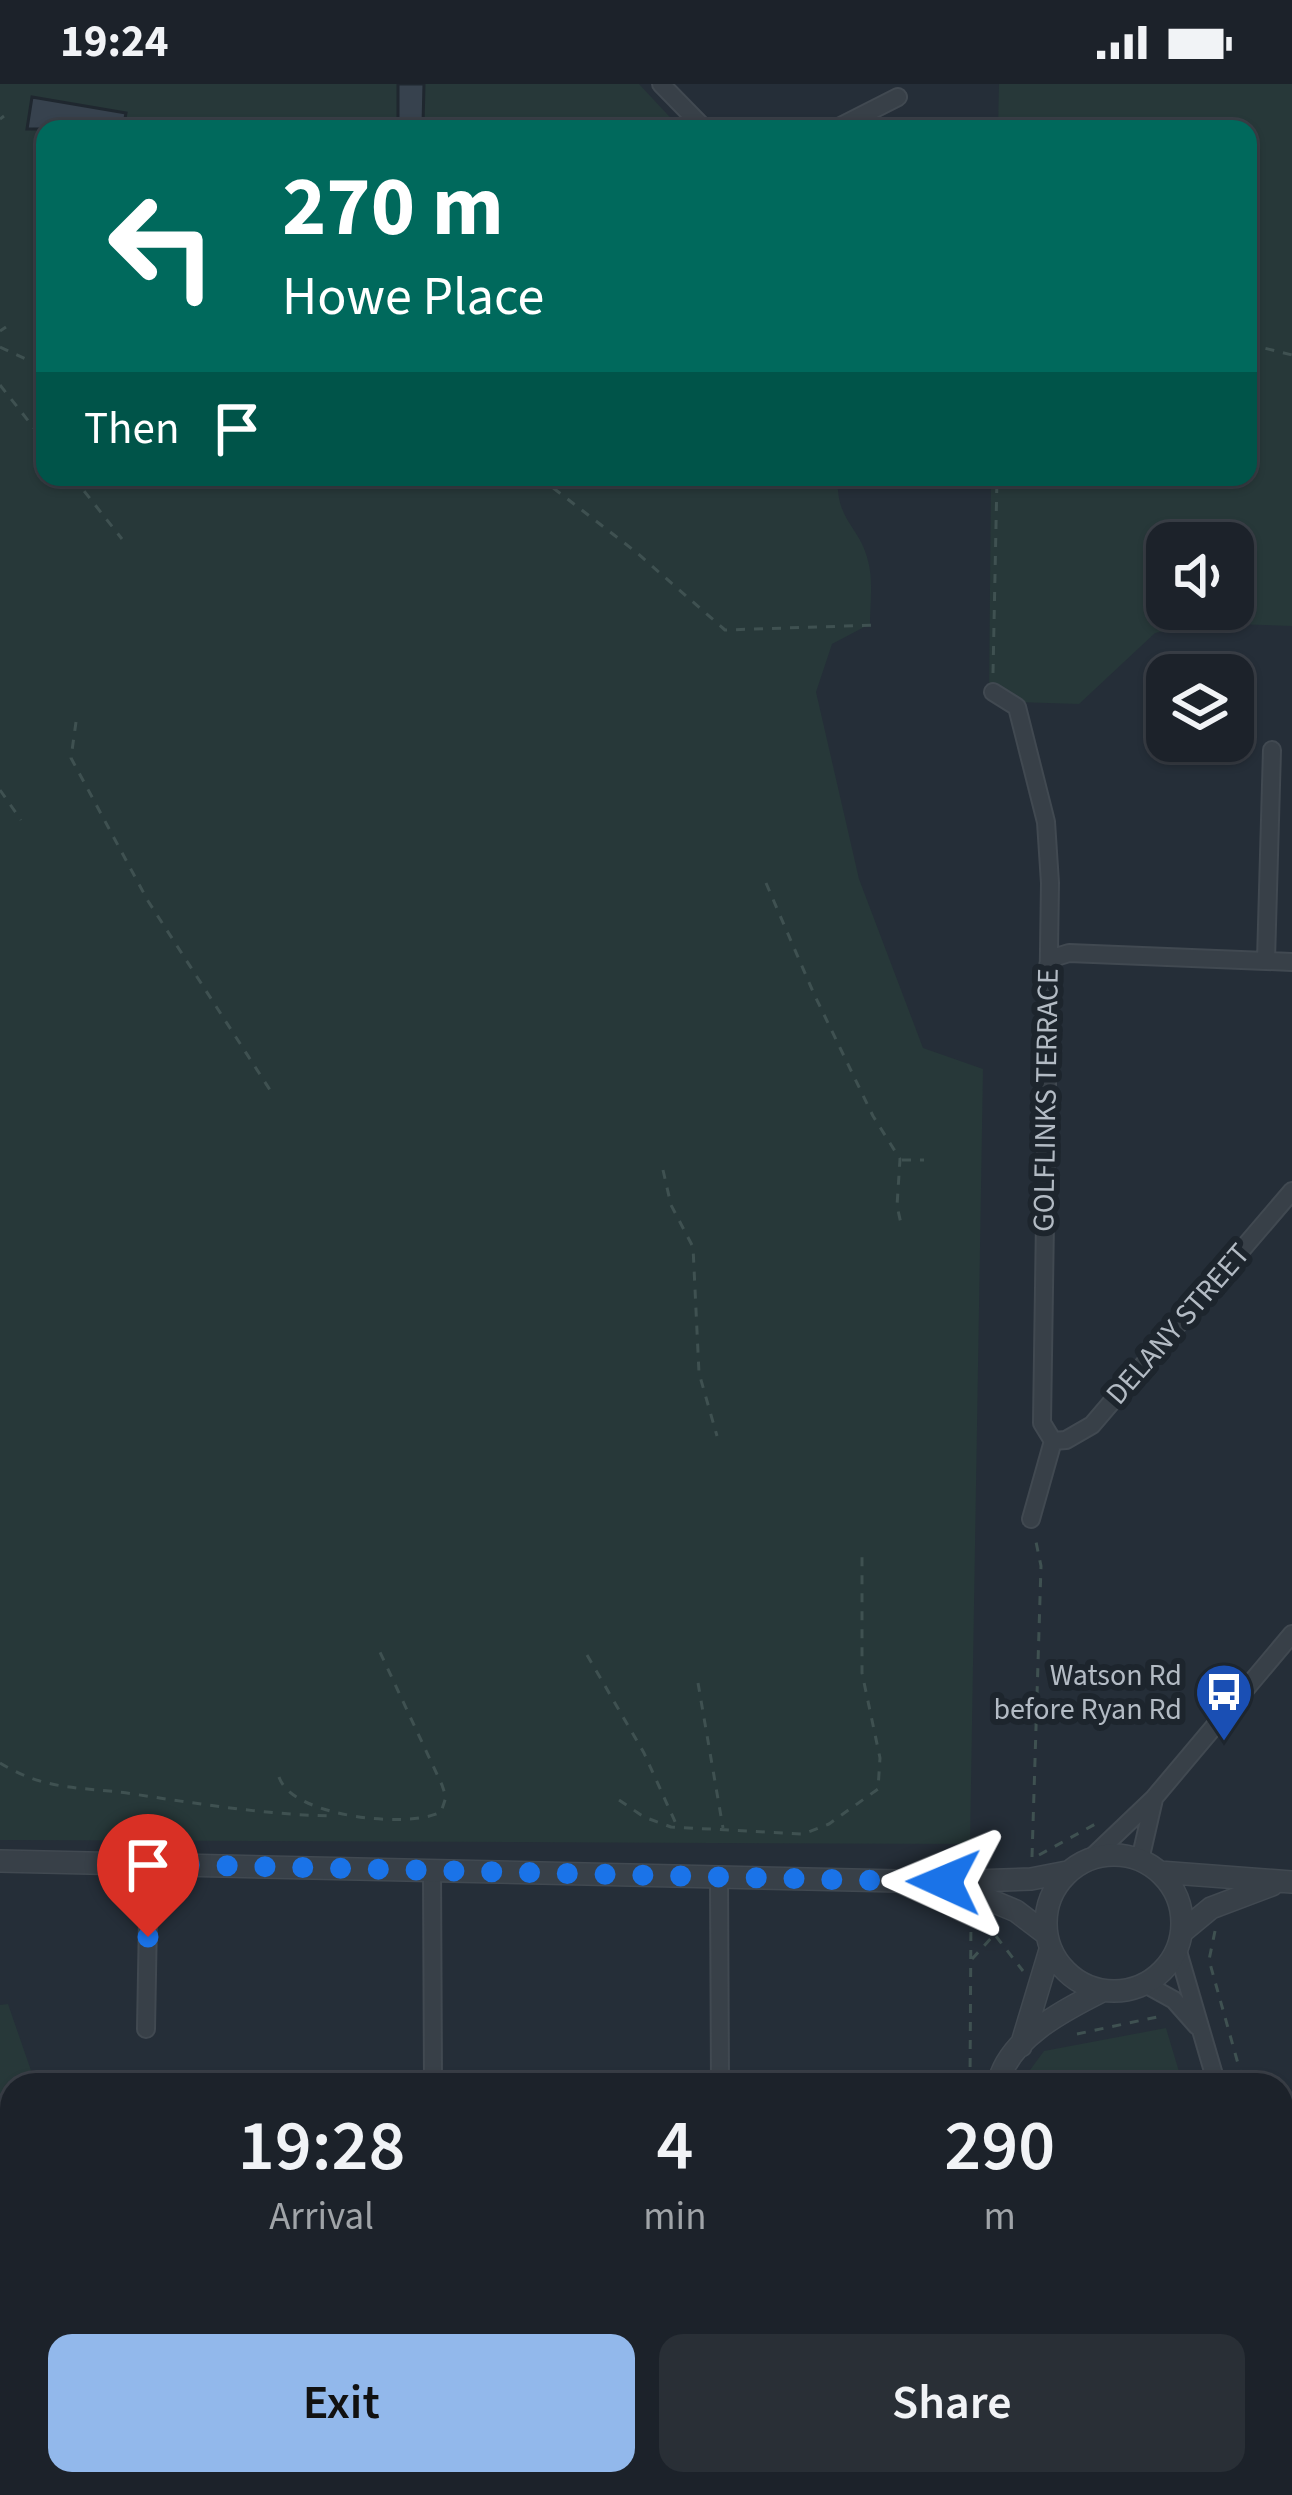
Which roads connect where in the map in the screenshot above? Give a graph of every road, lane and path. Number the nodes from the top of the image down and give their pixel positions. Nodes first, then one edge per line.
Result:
1 (661, 84) edge
2 (898, 97) dead end
3 (696, 120) edge
4 (853, 120) edge
5 (6, 327) dead end
6 (0, 331) edge
7 (1257, 346) edge
8 (0, 347) edge
9 (1292, 355) edge
10 (30, 361) dead end
11 (0, 385) edge
12 (36, 431) edge
13 (80, 486) edge
14 (550, 486) edge
15 (997, 486) edge
16 (122, 539) dead end
17 (877, 625) dead end
18 (993, 692) joint
19 (76, 722) dead end
20 (1272, 750) dead end
21 (0, 790) edge
22 (21, 820) dead end
23 (766, 884) dead end
24 (1267, 960) junction
25 (1292, 962) edge
26 (1048, 965) junction
27 (272, 1093) dead end
28 (900, 1160) junction
29 (924, 1160) dead end
30 (663, 1170) dead end
31 (1292, 1191) edge
32 (902, 1228) dead end
33 (717, 1436) dead end
34 (1053, 1441) junction
35 (1030, 1519) joint
36 (862, 1556) dead end
37 (1292, 1634) edge
38 (379, 1651) dead end
39 (586, 1655) dead end
40 (698, 1683) dead end
41 (0, 1763) edge
42 (279, 1778) dead end
43 (1154, 1798) junction
44 (619, 1800) dead end
45 (343, 1816) junction
46 (1103, 1820) dead end
47 (677, 1828) junction
48 (723, 1829) junction
49 (1090, 1859) junction
50 (0, 1861) edge
51 (149, 1864) junction
52 (1150, 1866) junction
53 (432, 1870) junction
54 (1067, 1872) junction
55 (719, 1876) junction
56 (1288, 1881) edge
57 (944, 1882) junction
58 (975, 1909) dead end
59 (985, 1922) dead end
60 (1215, 1924) dead end
61 (994, 1934) junction
62 (1180, 1940) junction
63 (1048, 1942) junction
64 (971, 1960) junction
65 (1024, 1972) dead end
66 (1145, 1984) junction
67 (1102, 1991) junction
68 (1157, 2018) dead end
69 (146, 2029) dead end
70 (1202, 2032) junction
71 (1077, 2034) dead end
72 (1021, 2047) junction
73 (433, 2073) edge
74 (720, 2073) edge
75 (970, 2073) edge
76 (1002, 2073) edge
77 (1214, 2073) edge
78 (1241, 2073) edge

1 - 3 street
2 - 4 street
5 - 6 path
7 - 9 path
8 - 10 path
11 - 12 path
13 - 16 path
14 - 17 path
15 - 18 path
18 - 26 street, GOLFLINKS TERRACE
19 - 27 path
20 - 24 street
21 - 22 path
23 - 28 path
24 - 25 street
24 - 26 street
26 - 34 street, GOLFLINKS TERRACE
28 - 29 path
28 - 32 path
30 - 33 path
31 - 34 street, DELANY STREET
34 - 35 street, GOLFLINKS TERRACE
35 - 46 path
36 - 48 path
37 - 43 street
38 - 45 path
39 - 47 path
40 - 48 path
41 - 45 path
42 - 45 path
43 - 49 street
43 - 52 street
44 - 47 path
47 - 48 path
49 - 52 street
49 - 54 street
50 - 51 street
51 - 53 street
51 - 69 street
52 - 56 street
52 - 62 street
53 - 55 street
53 - 73 street
54 - 57 street
54 - 63 street
55 - 57 street
55 - 74 street
56 - 62 street
57 - 63 street
58 - 64 path
59 - 61 path
60 - 78 path
61 - 64 path
61 - 65 path
62 - 66 street
62 - 70 street
63 - 67 street
63 - 72 street
64 - 75 path
66 - 67 street
66 - 70 street
67 - 72 street
68 - 71 path
70 - 77 street
72 - 76 street

